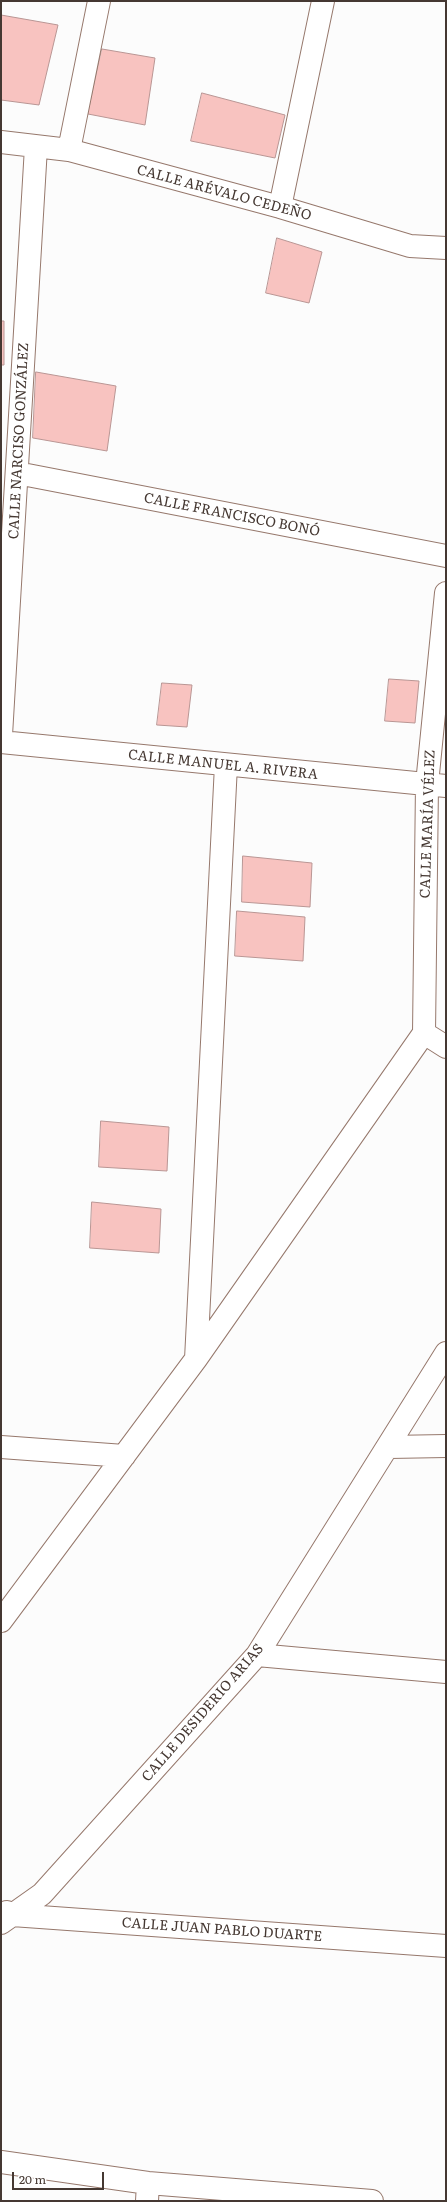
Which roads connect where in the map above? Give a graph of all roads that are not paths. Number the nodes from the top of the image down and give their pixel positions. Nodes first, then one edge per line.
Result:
1 (99, 1) edge
2 (323, 1) edge
3 (1, 142) edge
4 (36, 147) junction
5 (69, 150) junction
6 (280, 207) junction
7 (446, 248) edge
8 (17, 473) junction
9 (446, 556) edge
10 (446, 592) edge
11 (1, 735) edge
12 (1, 742) edge
13 (226, 766) junction
14 (436, 785) edge
15 (424, 1033) junction
16 (446, 1047) edge
17 (446, 1353) edge
18 (196, 1359) junction
19 (446, 1446) edge
20 (1, 1447) edge
21 (389, 1447) junction
22 (124, 1456) junction
23 (1, 1621) edge
24 (257, 1654) junction
25 (446, 1672) edge
26 (5, 1916) edge
27 (446, 1946) edge
28 (1, 2162) edge
29 (148, 2192) edge
30 (372, 2201) edge

1 - 5 street
2 - 6 street
3 - 4 street, CALLE ARÉVALO CEDEÑO
4 - 5 street, CALLE ARÉVALO CEDEÑO
4 - 8 street, CALLE NARCISO GONZÁLEZ
5 - 6 street, CALLE ARÉVALO CEDEÑO
6 - 7 street, CALLE ARÉVALO CEDEÑO
8 - 9 street, CALLE FRANCISCO BONÓ
8 - 11 street, CALLE NARCISO GONZÁLEZ
10 - 14 street, CALLE MARÍA VÉLEZ
12 - 13 street, CALLE MANUEL A. RIVERA
13 - 14 street, CALLE MANUEL A. RIVERA
13 - 18 street
14 - 15 street, CALLE MARÍA VÉLEZ
15 - 16 street
15 - 18 street
17 - 21 street, CALLE DESIDERIO ARIAS
18 - 22 street
19 - 21 street
20 - 22 street
21 - 24 street, CALLE DESIDERIO ARIAS
22 - 23 street
24 - 25 street
24 - 26 street, CALLE DESIDERIO ARIAS
26 - 27 street, CALLE JUAN PABLO DUARTE
28 - 29 street
29 - 30 street

